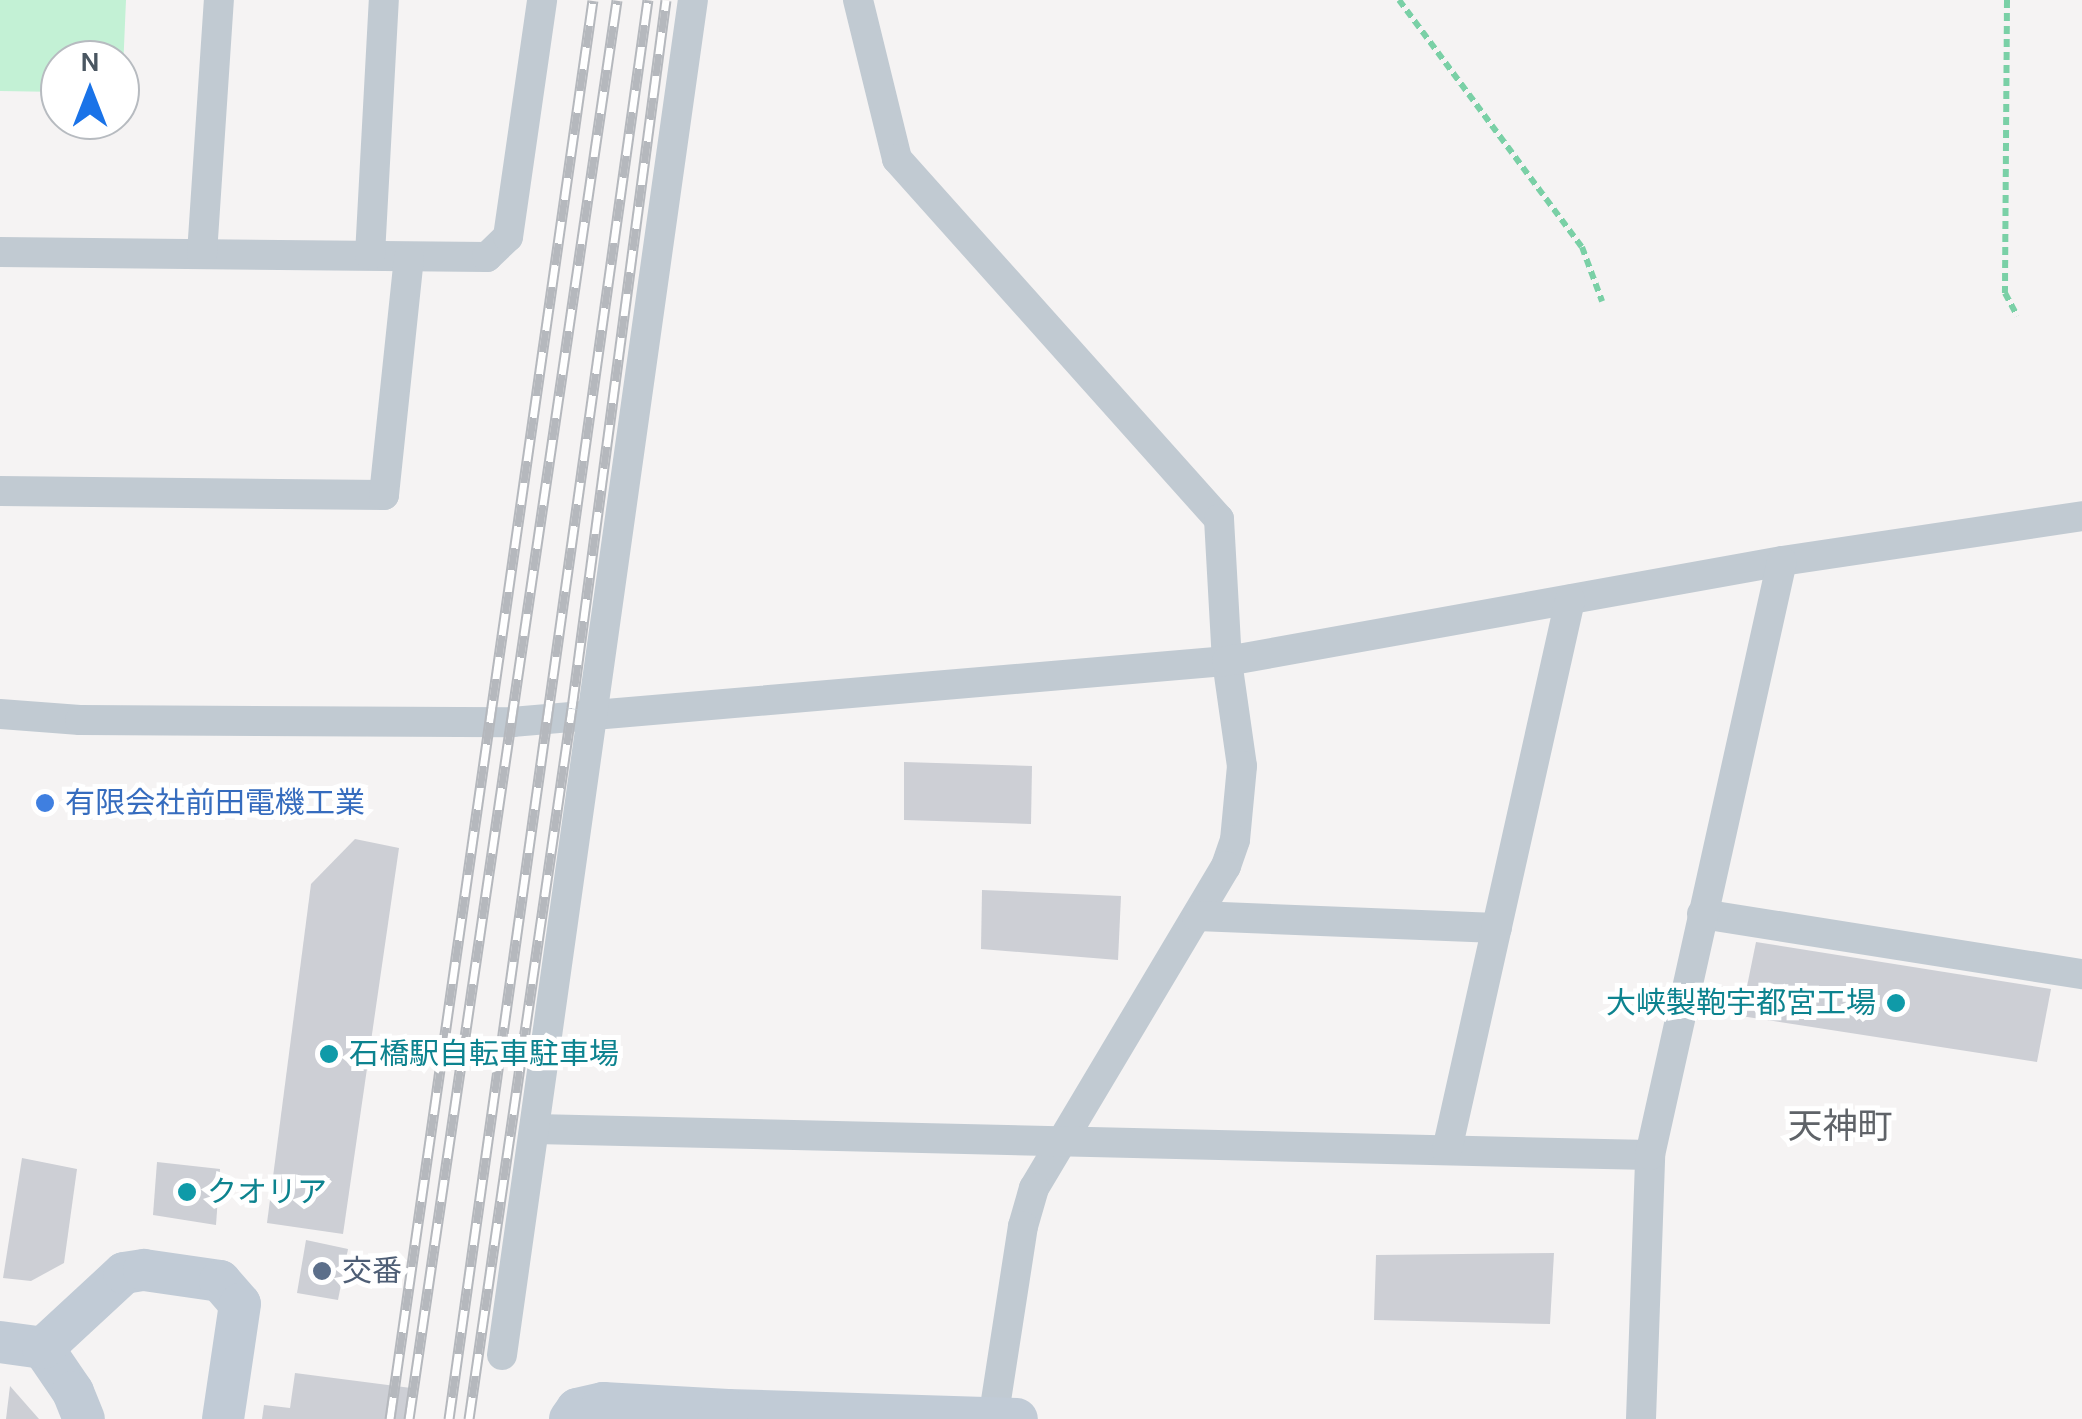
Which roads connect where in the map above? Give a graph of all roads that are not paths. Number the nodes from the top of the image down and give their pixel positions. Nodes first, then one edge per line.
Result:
1 (219, 0) edge
2 (384, 0) edge
3 (542, 0) edge
4 (693, 0) edge
5 (858, 0) edge
6 (0, 252) edge
7 (202, 254) junction
8 (370, 255) junction
9 (409, 256) junction
10 (0, 491) edge
11 (2082, 516) edge
12 (1782, 560) junction
13 (1570, 600) junction
14 (1227, 660) junction
15 (0, 714) edge
16 (595, 718) junction
17 (1702, 914) junction
18 (1196, 916) junction
19 (1497, 928) junction
20 (2082, 974) edge
21 (535, 1129) junction
22 (1062, 1139) junction
23 (1447, 1150) junction
24 (1650, 1155) junction
25 (0, 1342) edge
26 (42, 1348) junction
27 (502, 1355) dead end
28 (723, 1414) edge
29 (84, 1419) edge
30 (223, 1419) edge
31 (570, 1419) edge
32 (994, 1419) edge
33 (1017, 1419) edge
34 (1641, 1419) edge

1 - 7 street
2 - 8 street
3 - 9 street
4 - 16 street
5 - 14 street
6 - 7 street
7 - 8 street
8 - 9 street
9 - 10 street
11 - 12 street
12 - 13 street
12 - 17 street
13 - 14 street
13 - 19 street
14 - 16 street
14 - 18 street
15 - 16 street
16 - 21 street
17 - 20 street
17 - 24 street
18 - 19 street
18 - 22 street
19 - 23 street
21 - 22 street
21 - 27 street
22 - 23 street
22 - 32 street
23 - 24 street
24 - 34 street
25 - 26 street
26 - 29 street
26 - 30 street
28 - 31 street
28 - 32 street
32 - 33 street

